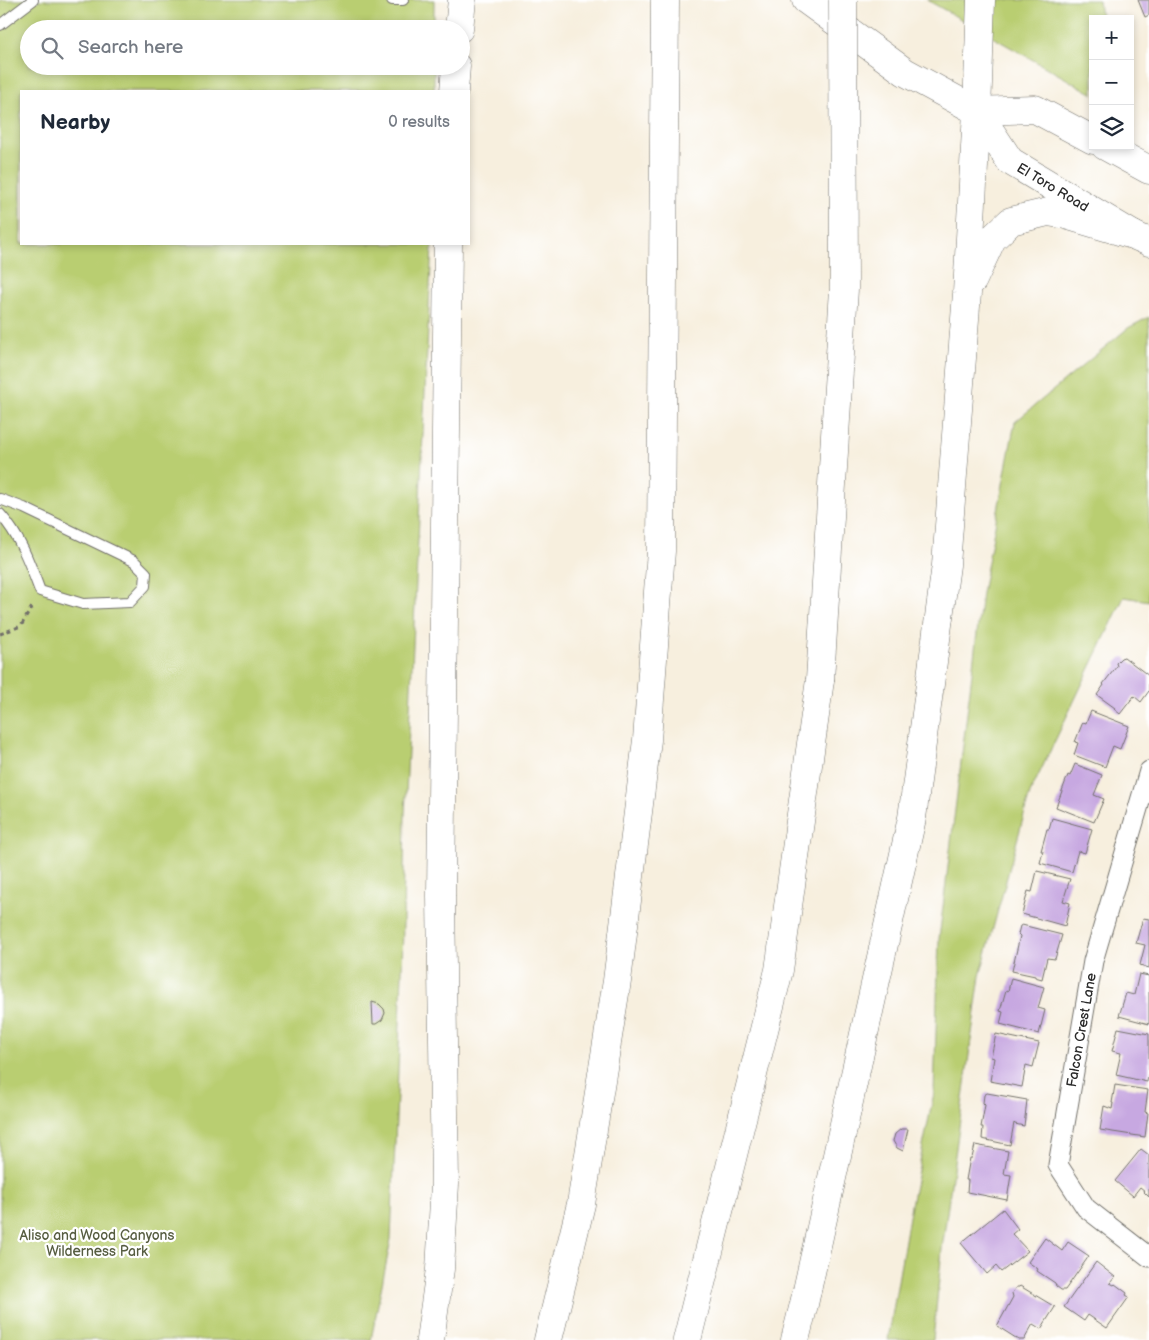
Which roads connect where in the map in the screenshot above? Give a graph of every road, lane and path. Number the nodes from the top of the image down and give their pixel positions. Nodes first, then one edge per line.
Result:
1 (34, 0) edge
2 (392, 0) edge
3 (403, 0) edge
4 (462, 0) edge
5 (665, 0) edge
6 (806, 0) edge
7 (843, 0) edge
8 (981, 0) edge
9 (460, 20) edge
10 (0, 25) edge
11 (455, 75) edge
12 (454, 90) edge
13 (977, 111) junction
14 (1089, 138) edge
15 (1112, 150) edge
16 (1149, 170) edge
17 (1141, 238) edge
18 (448, 245) edge
19 (967, 293) junction
20 (0, 499) edge
21 (0, 514) edge
22 (40, 591) junction
23 (0, 634) edge
24 (1149, 771) edge
25 (1149, 1257) edge
26 (430, 1340) edge
27 (548, 1340) edge
28 (687, 1340) edge
29 (794, 1340) edge

1 - 10 lane
2 - 3 lane
4 - 9 main road
5 - 27 main road
6 - 13 main road, El Toro Road
7 - 28 main road, bridge
8 - 13 main road
11 - 12 main road
13 - 14 main road
13 - 17 main road, El Toro Road
13 - 19 main road
15 - 16 main road
17 - 19 main road
18 - 26 main road
19 - 29 main road
20 - 22 lane
21 - 22 lane
22 - 23 path
24 - 25 street, Falcon Crest Lane

